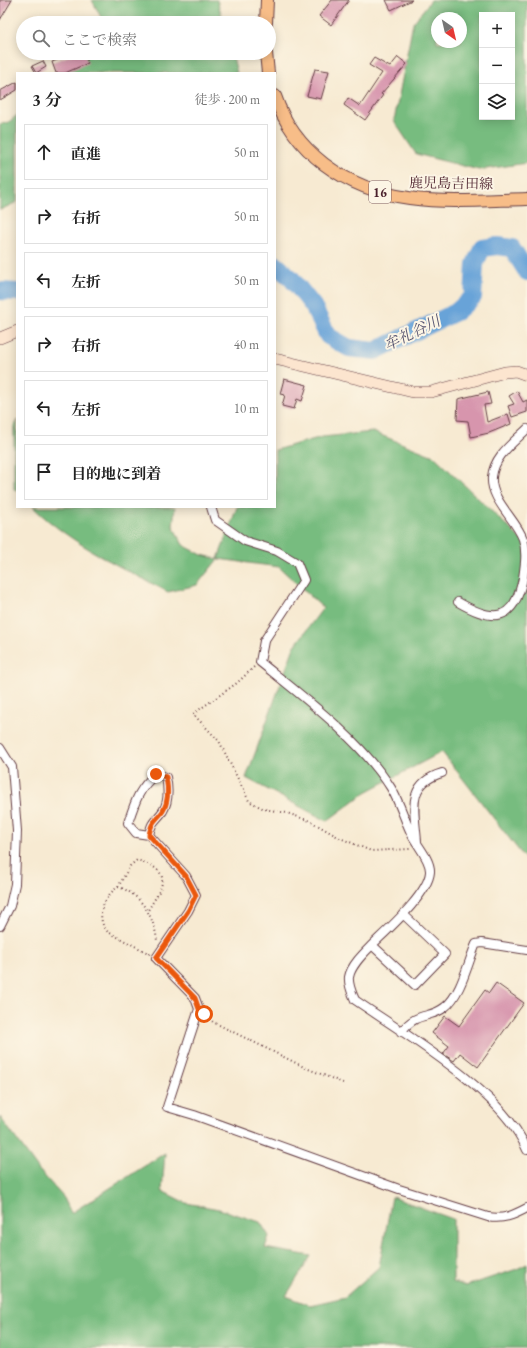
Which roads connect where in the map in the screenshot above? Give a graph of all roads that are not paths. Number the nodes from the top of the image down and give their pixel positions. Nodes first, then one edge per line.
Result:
1 (267, 0) edge
2 (266, 16) edge
3 (267, 60) edge
4 (268, 72) edge
5 (276, 98) edge
6 (527, 199) edge
7 (16, 331) edge
8 (0, 338) edge
9 (276, 359) edge
10 (527, 374) edge
11 (527, 429) edge
12 (211, 508) edge
13 (458, 602) dead end
14 (0, 748) edge
15 (442, 773) dead end
16 (149, 835) junction
17 (418, 846) junction
18 (403, 914) junction
19 (0, 926) edge
20 (372, 945) junction
21 (527, 950) edge
22 (401, 1032) junction
23 (527, 1150) edge
24 (527, 1208) edge

1 - 2 main road
3 - 4 main road
5 - 6 main road, 鹿児島吉田線 / 16
7 - 8 street
9 - 10 street
11 - 13 street
12 - 17 street
14 - 19 street
15 - 17 street
16 - 16 street
16 - 24 street
17 - 18 street
18 - 20 street
18 - 20 street
20 - 22 street
21 - 22 street
22 - 23 street

